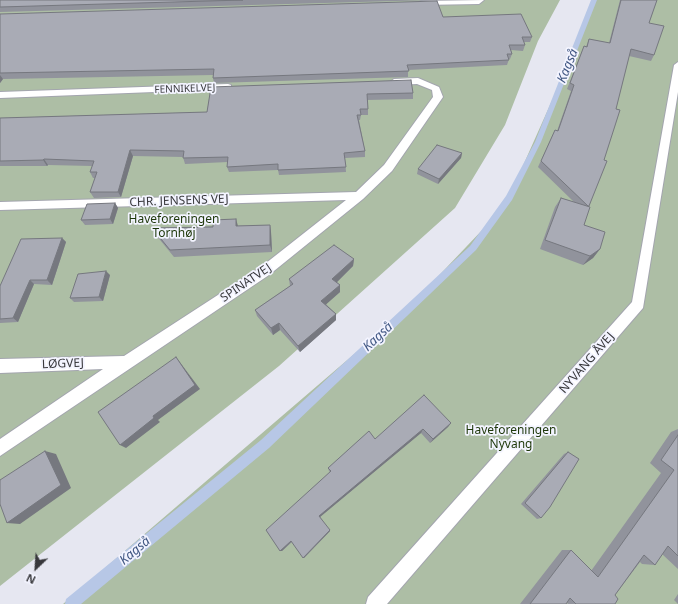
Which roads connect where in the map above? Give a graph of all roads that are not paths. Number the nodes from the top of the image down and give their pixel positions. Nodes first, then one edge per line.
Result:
1 (480, 0) edge
2 (416, 4) edge
3 (678, 65) edge
4 (387, 82) edge
5 (237, 87) edge
6 (0, 94) edge
7 (358, 196) junction
8 (0, 206) edge
9 (126, 362) junction
10 (0, 366) edge
11 (0, 448) edge
12 (375, 604) edge

1 - 2 lane
3 - 12 lane, NYVANG ÅVEJ
4 - 7 lane, SPINATVEJ
5 - 6 lane, FENNIKELVEJ
7 - 8 lane, CHR. JENSENS VEJ
7 - 9 lane, SPINATVEJ
9 - 10 lane, LØGVEJ
9 - 11 lane, SPINATVEJ

